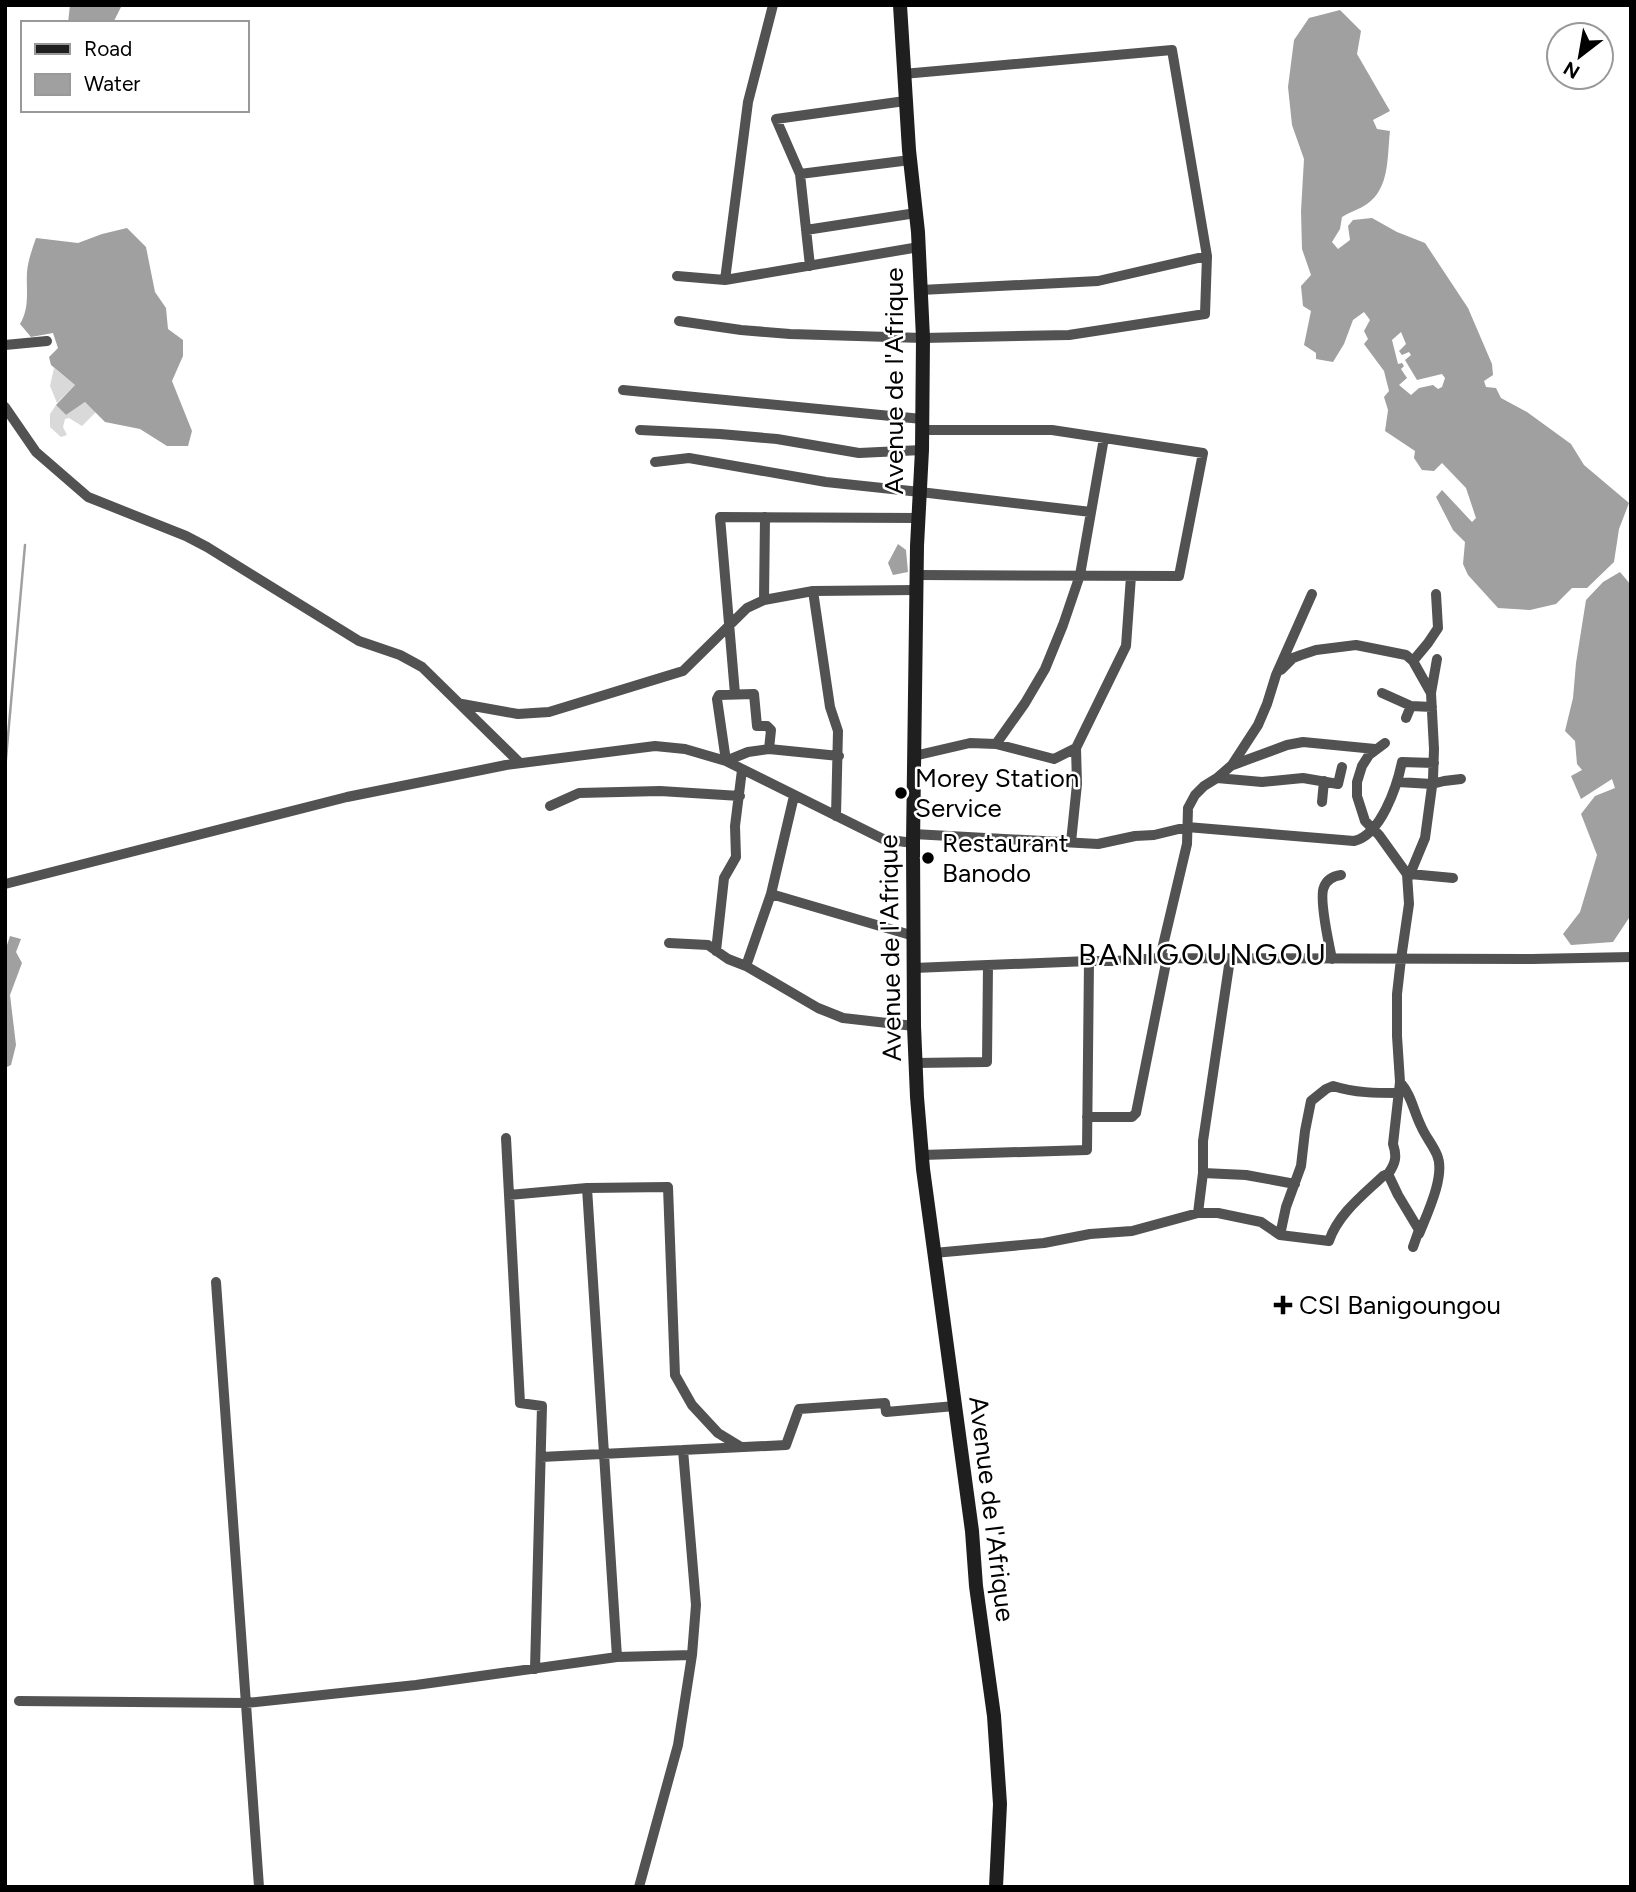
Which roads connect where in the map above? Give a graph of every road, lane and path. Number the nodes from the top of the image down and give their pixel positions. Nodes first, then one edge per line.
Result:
1 (773, 5) edge
2 (900, 5) edge
3 (903, 74) junction
4 (905, 101) junction
5 (910, 160) junction
6 (800, 174) junction
7 (916, 213) junction
8 (806, 230) junction
9 (919, 247) junction
10 (1206, 256) junction
11 (810, 266) junction
12 (677, 276) dead end
13 (725, 280) junction
14 (921, 290) junction
15 (679, 321) dead end
16 (923, 338) junction
17 (47, 341) dead end
18 (5, 345) edge
19 (623, 390) dead end
20 (5, 407) edge
21 (922, 424) junction
22 (640, 430) dead end
23 (1104, 438) junction
24 (922, 450) junction
25 (655, 462) dead end
26 (920, 492) junction
27 (1091, 512) junction
28 (765, 517) junction
29 (918, 518) junction
30 (1080, 575) junction
31 (1130, 576) junction
32 (916, 583) junction
33 (813, 591) junction
34 (1312, 594) dead end
35 (1436, 594) dead end
36 (764, 600) junction
37 (729, 626) junction
38 (1437, 659) dead end
39 (1413, 661) junction
40 (1276, 675) junction
41 (1382, 693) dead end
42 (1431, 693) junction
43 (735, 694) junction
44 (461, 704) junction
45 (1410, 706) junction
46 (1432, 707) junction
47 (1406, 718) dead end
48 (1385, 743) dead end
49 (996, 744) junction
50 (1076, 748) junction
51 (769, 749) junction
52 (1375, 750) junction
53 (839, 756) junction
54 (914, 756) junction
55 (726, 761) junction
56 (520, 763) junction
57 (1434, 763) junction
58 (1232, 765) junction
59 (1342, 767) dead end
60 (743, 770) junction
61 (1217, 778) junction
62 (1461, 779) dead end
63 (1324, 781) junction
64 (1398, 782) junction
65 (1432, 784) junction
66 (740, 796) junction
67 (794, 796) junction
68 (1322, 802) dead end
69 (550, 806) dead end
70 (836, 816) junction
71 (1187, 827) junction
72 (1372, 829) junction
73 (913, 838) junction
74 (1070, 842) junction
75 (1341, 874) dead end
76 (1409, 874) junction
77 (1453, 878) dead end
78 (5, 884) edge
79 (771, 894) junction
80 (914, 936) junction
81 (669, 943) dead end
82 (716, 951) junction
83 (1631, 957) edge
84 (1163, 958) junction
85 (1230, 959) junction
86 (1332, 959) junction
87 (1401, 959) junction
88 (1089, 961) junction
89 (988, 965) junction
90 (746, 966) junction
91 (914, 968) junction
92 (914, 1026) junction
93 (915, 1063) junction
94 (1400, 1087) junction
95 (1087, 1117) junction
96 (506, 1138) dead end
97 (922, 1155) junction
98 (1203, 1173) junction
99 (1388, 1174) junction
100 (1295, 1184) junction
101 (587, 1188) junction
102 (509, 1195) junction
103 (1198, 1213) junction
104 (1419, 1234) junction
105 (1280, 1235) junction
106 (1413, 1247) dead end
107 (934, 1253) junction
108 (216, 1282) dead end
109 (954, 1405) junction
110 (741, 1447) junction
111 (683, 1450) junction
112 (603, 1454) junction
113 (541, 1457) junction
114 (692, 1655) junction
115 (617, 1657) junction
116 (535, 1669) junction
117 (19, 1700) dead end
118 (246, 1703) junction
119 (259, 1887) edge
120 (639, 1887) edge
121 (996, 1887) edge

1 - 13 street
2 - 3 main road, Avenue de l'Afrique
3 - 4 main road, Avenue de l'Afrique
3 - 10 street
4 - 5 main road, Avenue de l'Afrique
4 - 6 street
5 - 6 street
5 - 7 main road, Avenue de l'Afrique
6 - 8 street
7 - 8 street
7 - 9 main road, Avenue de l'Afrique
8 - 11 street
9 - 11 street
9 - 14 main road, Avenue de l'Afrique
10 - 14 street
10 - 16 street
11 - 13 street
12 - 13 street
14 - 16 main road, Avenue de l'Afrique
15 - 16 street
16 - 21 main road, Avenue de l'Afrique
17 - 18 street
19 - 21 street
20 - 44 street
21 - 23 street
21 - 24 main road, Avenue de l'Afrique
22 - 24 street
23 - 27 street
23 - 31 street
24 - 26 main road, Avenue de l'Afrique
25 - 26 street
26 - 27 street
26 - 29 main road, Avenue de l'Afrique
27 - 30 street
28 - 29 street
28 - 36 street
28 - 37 street
29 - 32 main road, Avenue de l'Afrique
30 - 31 street
30 - 32 street
30 - 49 street
31 - 50 street
32 - 33 street
32 - 54 main road, Avenue de l'Afrique
33 - 36 street
33 - 53 street
34 - 40 street
35 - 39 street
36 - 37 street
37 - 43 street
37 - 44 street
38 - 42 street
39 - 40 street
39 - 42 street
40 - 58 street
41 - 45 street
42 - 46 street
43 - 51 street
43 - 55 street
44 - 56 street
45 - 46 street
45 - 47 street
46 - 57 street
48 - 52 street
49 - 50 street
49 - 54 street
50 - 74 street
51 - 53 street
51 - 55 street
52 - 58 street
52 - 72 street
53 - 70 street
54 - 73 main road, Avenue de l'Afrique
55 - 56 street
55 - 60 street
56 - 78 street
57 - 64 street
57 - 65 street
58 - 61 street
59 - 63 street
60 - 66 street
60 - 67 street
61 - 63 street
61 - 71 street
62 - 65 street
63 - 68 street
64 - 65 street
64 - 72 street
65 - 76 street
66 - 69 street
66 - 82 street
67 - 70 street
67 - 79 street
70 - 73 street
71 - 72 street
71 - 74 street
71 - 84 street
72 - 76 street
73 - 74 street
73 - 80 main road, Avenue de l'Afrique
75 - 86 street
76 - 77 street
76 - 87 street
79 - 80 street
79 - 90 street
80 - 91 main road, Avenue de l'Afrique
81 - 82 street
82 - 90 street
83 - 87 street
84 - 85 street
84 - 88 street
84 - 95 street
85 - 86 street
85 - 98 street
86 - 87 street
87 - 94 street
88 - 89 street
88 - 95 street
89 - 91 street
89 - 93 street
90 - 92 street
91 - 92 main road, Avenue de l'Afrique
92 - 93 main road, Avenue de l'Afrique
93 - 97 main road, Avenue de l'Afrique
94 - 99 street
94 - 100 street
94 - 104 street
95 - 97 street
96 - 102 street
97 - 107 main road, Avenue de l'Afrique
98 - 100 street
98 - 103 street
99 - 104 street
99 - 105 street
100 - 105 street
101 - 102 street
101 - 110 street
101 - 112 street
102 - 113 street
103 - 105 street
103 - 107 street
104 - 106 street
107 - 109 main road, Avenue de l'Afrique
108 - 118 street
109 - 110 street
109 - 121 main road, Avenue de l'Afrique
110 - 111 street
111 - 112 street
111 - 114 street
112 - 113 street
112 - 115 street
113 - 116 street
114 - 115 street
114 - 120 street
115 - 116 street
116 - 118 street
117 - 118 street
118 - 119 street

